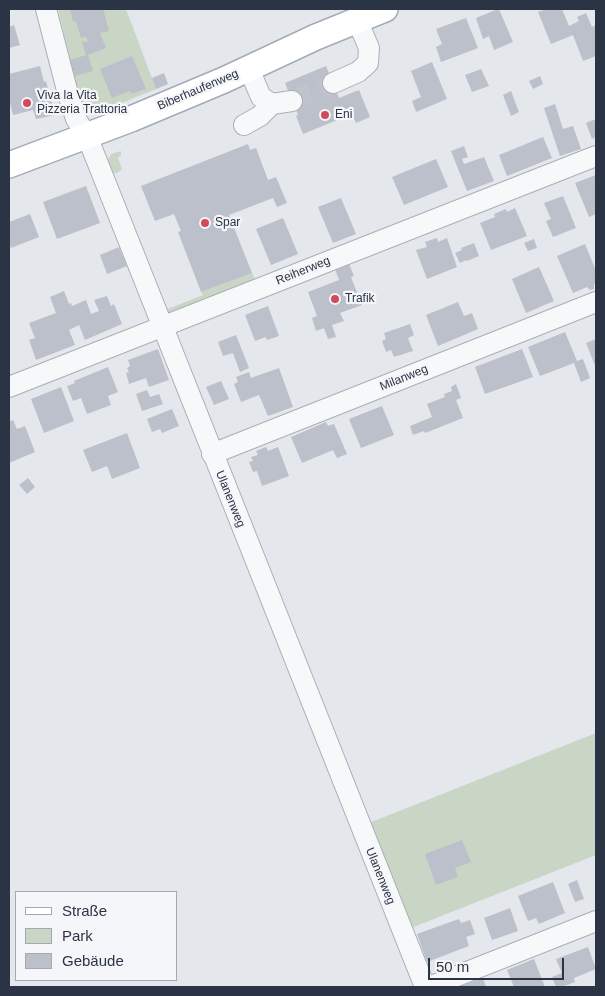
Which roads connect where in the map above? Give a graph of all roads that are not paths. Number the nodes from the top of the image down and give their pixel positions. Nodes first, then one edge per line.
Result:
1 (46, 9) edge
2 (385, 9) edge
3 (357, 20) junction
4 (249, 69) junction
5 (333, 83) tunnel mouth
6 (292, 101) tunnel mouth
7 (272, 104) junction
8 (244, 125) dead end
9 (86, 136) junction
10 (596, 156) edge
11 (9, 165) edge
12 (596, 302) edge
13 (162, 327) junction
14 (9, 387) edge
15 (212, 454) junction
16 (596, 921) edge
17 (425, 987) edge
18 (429, 987) edge

1 - 9 street, Ulanenweg
2 - 3 main road, Biberhaufenweg
3 - 4 main road, Biberhaufenweg
3 - 5 street
4 - 7 street
4 - 9 main road, Biberhaufenweg
6 - 7 street
7 - 8 street
9 - 11 main road, Biberhaufenweg
9 - 13 street, Ulanenweg
10 - 13 street, Reiherweg
12 - 15 street, Milanweg
13 - 14 street, Reiherweg
13 - 15 street, Ulanenweg
15 - 17 street, Ulanenweg
16 - 18 street

